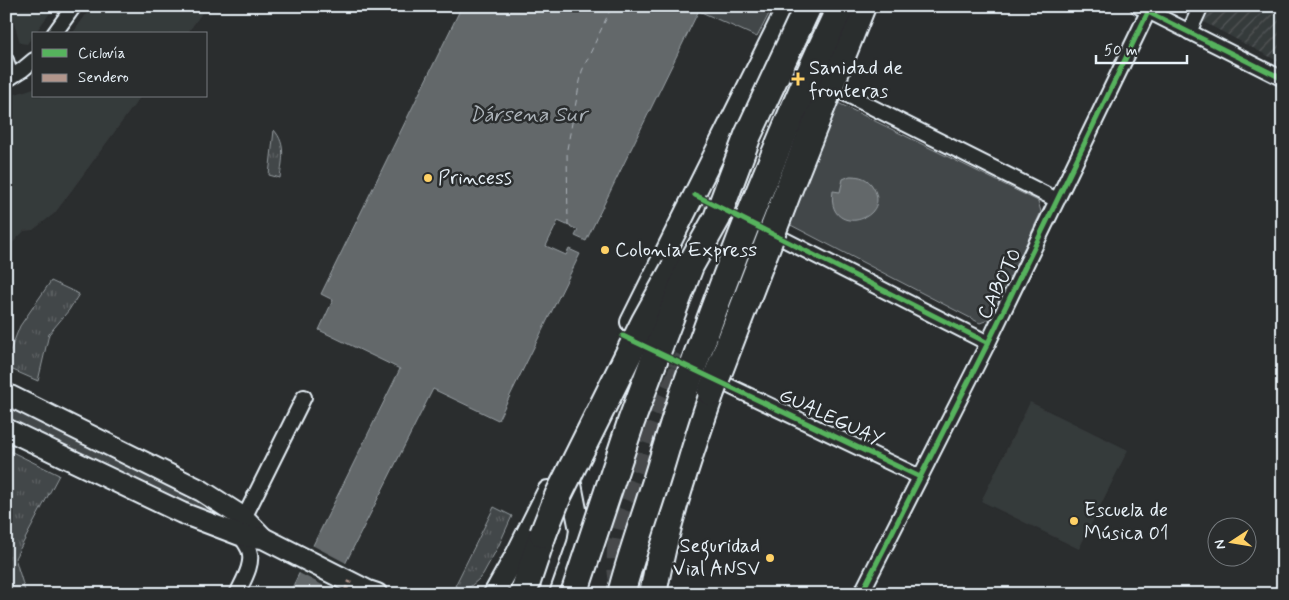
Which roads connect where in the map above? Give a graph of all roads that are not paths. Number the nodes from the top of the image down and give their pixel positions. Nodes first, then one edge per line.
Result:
1 (74, 6) edge
2 (788, 6) edge
3 (808, 6) edge
4 (841, 6) edge
5 (862, 6) edge
6 (1202, 6) edge
7 (1143, 9) edge
8 (55, 32) edge
9 (1189, 32) junction
10 (765, 53) junction
11 (6, 60) edge
12 (32, 62) edge
13 (9, 78) edge
14 (1283, 79) edge
15 (748, 135) junction
16 (1057, 200) junction
17 (717, 218) junction
18 (783, 239) tunnel mouth
19 (988, 342) junction
20 (720, 389) junction
21 (6, 394) edge
22 (304, 397) dead end
23 (6, 429) edge
24 (564, 455) junction
25 (920, 477) junction
26 (242, 527) junction
27 (345, 584) edge
28 (372, 593) edge
29 (237, 594) edge
30 (494, 594) edge
31 (523, 594) edge
32 (560, 594) edge
33 (574, 594) edge
34 (593, 594) edge
35 (621, 594) edge
36 (653, 594) edge
37 (861, 594) edge

1 - 8 street
2 - 10 main road
3 - 15 highway, bridge
4 - 35 highway, bridge
5 - 20 highway, bridge
6 - 9 street
7 - 9 street
7 - 16 street, CABOTO
9 - 14 street
10 - 16 street
10 - 24 main road
11 - 13 street
12 - 13 street
15 - 17 highway, bridge
15 - 31 highway, bridge
16 - 19 street, CABOTO
17 - 33 highway, bridge
17 - 34 highway, bridge
18 - 19 street
19 - 25 street, CABOTO
20 - 25 street, GUALEGUAY
20 - 36 highway
21 - 26 main road
22 - 26 street
23 - 26 main road
24 - 30 main road
24 - 32 main road
25 - 37 street, CABOTO
26 - 27 main road
26 - 29 street
27 - 28 main road

